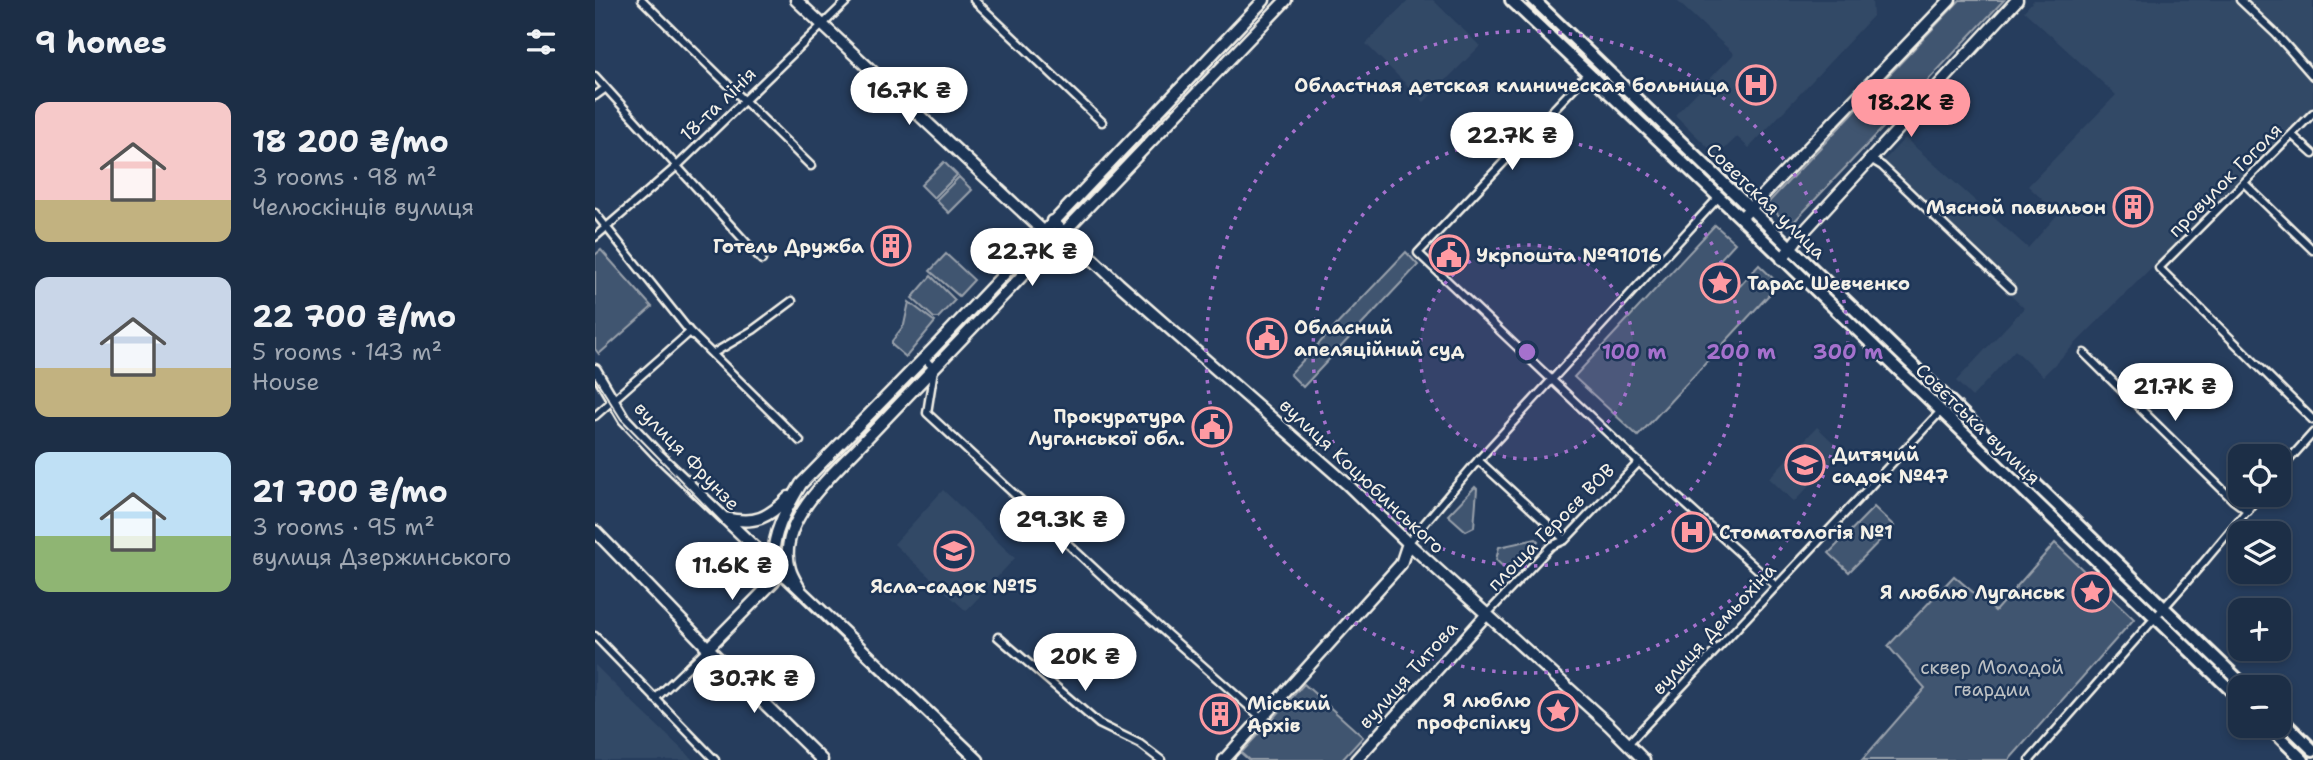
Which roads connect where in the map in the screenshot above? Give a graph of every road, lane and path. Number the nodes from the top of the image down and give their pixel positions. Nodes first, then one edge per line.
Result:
1 (642, 0) edge
2 (796, 0) edge
3 (848, 0) edge
4 (974, 0) edge
5 (1264, 0) edge
6 (1286, 0) edge
7 (1511, 0) edge
8 (1534, 0) edge
9 (1950, 0) edge
10 (2017, 0) edge
11 (2240, 0) edge
12 (823, 26) junction
13 (1587, 74) junction
14 (595, 76) edge
15 (2313, 76) edge
16 (606, 88) junction
17 (595, 96) edge
18 (744, 101) junction
19 (2313, 113) edge
20 (1102, 122) dead end
21 (2292, 135) junction
22 (2313, 154) edge
23 (1872, 160) junction
24 (676, 166) junction
25 (811, 166) dead end
26 (2244, 183) junction
27 (1718, 198) junction
28 (1749, 208) junction
29 (595, 214) edge
30 (1741, 218) junction
31 (1052, 221) junction
32 (608, 228) junction
33 (1043, 231) junction
34 (1064, 233) junction
35 (595, 237) edge
36 (1790, 248) junction
37 (2313, 250) edge
38 (1782, 259) junction
39 (762, 260) dead end
40 (2011, 289) dead end
41 (792, 301) dead end
42 (690, 332) junction
43 (2084, 353) dead end
44 (712, 354) junction
45 (924, 358) junction
46 (934, 369) junction
47 (595, 370) edge
48 (1552, 380) junction
49 (612, 399) junction
50 (1940, 412) junction
51 (595, 416) edge
52 (2313, 420) edge
53 (2313, 433) edge
54 (800, 441) dead end
55 (2291, 458) edge
56 (1478, 460) junction
57 (1639, 462) junction
58 (801, 484) junction
59 (2251, 507) edge
60 (2248, 511) junction
61 (723, 518) junction
62 (595, 531) edge
63 (1565, 540) junction
64 (1408, 543) junction
65 (776, 565) junction
66 (1776, 586) junction
67 (800, 589) junction
68 (2164, 608) junction
69 (1487, 614) junction
70 (2156, 618) junction
71 (595, 636) edge
72 (998, 637) dead end
73 (708, 648) junction
74 (2234, 675) edge
75 (2228, 687) edge
76 (655, 699) junction
77 (1262, 719) junction
78 (2291, 729) edge
79 (2281, 738) edge
80 (1627, 746) junction
81 (2313, 751) edge
82 (715, 760) edge
83 (822, 760) edge
84 (978, 760) edge
85 (1161, 760) edge
86 (1224, 760) edge
87 (1356, 760) edge
88 (1644, 760) edge
89 (2030, 760) edge
90 (2304, 760) edge

1 - 18 street
2 - 12 street
3 - 12 street, 18-та лінія
4 - 20 street
5 - 31 street
6 - 34 street
7 - 13 main road, Совєтська вулиця
8 - 28 main road, Советская улица
9 - 28 street
10 - 23 street
11 - 15 street
12 - 18 street, 18-та лінія
12 - 33 street
13 - 27 main road, Совєтська вулиця
13 - 48 street
14 - 16 street
16 - 17 street
16 - 24 street
18 - 24 street, 18-та лінія
18 - 25 street
19 - 21 street, провулок Гоголя
21 - 22 street
21 - 26 street, провулок Гоголя
23 - 36 street
23 - 40 street
24 - 32 street, 18-та лінія
24 - 39 street
26 - 37 street
26 - 52 street, провулок Гоголя
27 - 30 main road, Совєтська вулиця
27 - 48 street
28 - 30 street
28 - 36 main road, Советская улица
29 - 32 street
30 - 38 main road, Совєтська вулиця
31 - 33 street
31 - 34 street, вулиця Коцюбинського
32 - 35 street, 18-та лінія
32 - 42 street
33 - 45 street
34 - 46 street
34 - 64 street, вулиця Коцюбинського
36 - 38 street
36 - 68 main road, Советская улица
38 - 50 main road, Совєтська вулиця
41 - 44 street
42 - 44 street
42 - 49 street
43 - 60 street
44 - 54 street
45 - 46 street
45 - 58 street
46 - 67 street
46 - 77 street
47 - 49 street, вулиця Фрунзе
48 - 56 street
48 - 57 street
49 - 51 street
49 - 61 street, вулиця Фрунзе
50 - 66 street, вулиця Демьохіна
50 - 70 main road, Совєтська вулиця
53 - 55 street
56 - 63 street
56 - 64 street
57 - 63 street, площа Героєв ВОВ
57 - 66 street
58 - 61 street
58 - 65 street
59 - 60 street
60 - 68 street
61 - 65 street, вулиця Фрунзе
62 - 73 street
63 - 69 street, площа Героєв ВОВ
64 - 69 street, вулиця Коцюбинського
64 - 77 street
65 - 67 street, вулиця Фрунзе
65 - 73 street
66 - 80 street, вулиця Демьохіна
67 - 84 street, вулиця Фрунзе
68 - 70 street
68 - 74 main road, Советская улица
69 - 80 street, вулиця Коцюбинського
69 - 87 street, вулиця Титова
70 - 75 main road, Совєтська вулиця
70 - 89 street
71 - 76 street
72 - 85 street
73 - 76 street
73 - 83 street
76 - 82 street
77 - 86 street
78 - 81 main road
79 - 90 main road
80 - 88 street, вулиця Коцюбинського
81 - 90 street

